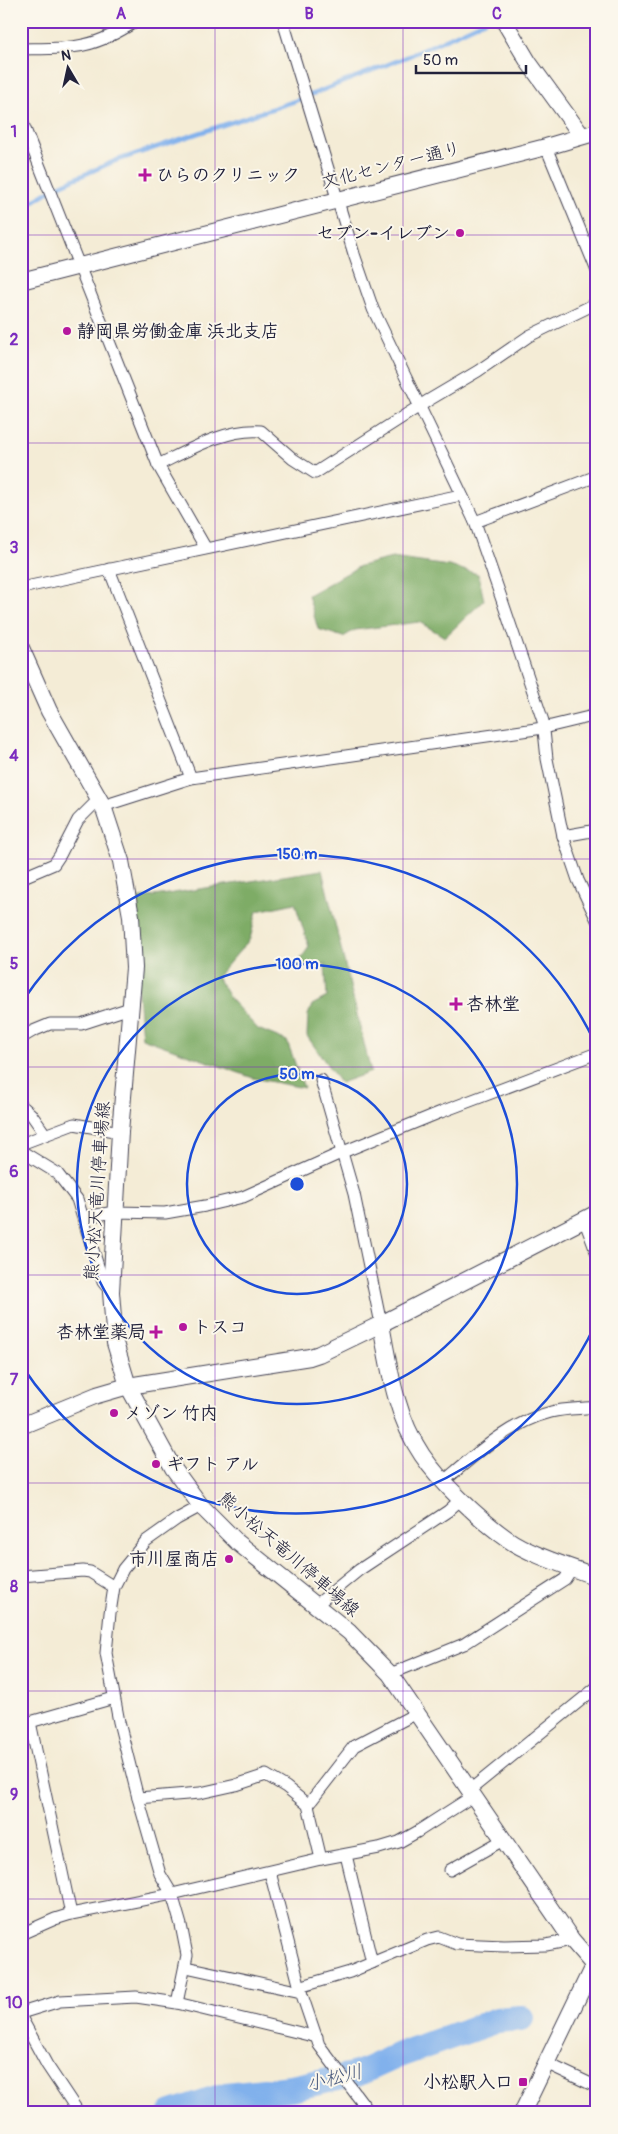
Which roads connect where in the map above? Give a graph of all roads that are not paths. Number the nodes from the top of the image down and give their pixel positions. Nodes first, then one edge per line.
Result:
1 (136, 21) edge
2 (283, 21) edge
3 (504, 22) edge
4 (21, 49) edge
5 (21, 119) edge
6 (590, 134) edge
7 (546, 147) junction
8 (337, 199) junction
9 (78, 266) junction
10 (597, 271) edge
11 (21, 281) edge
12 (597, 303) edge
13 (420, 405) junction
14 (158, 464) junction
15 (597, 476) edge
16 (461, 495) junction
17 (475, 522) junction
18 (205, 548) junction
19 (109, 569) junction
20 (21, 588) edge
21 (21, 648) edge
22 (597, 715) edge
23 (543, 728) junction
24 (191, 778) junction
25 (100, 803) junction
26 (597, 830) edge
27 (563, 836) junction
28 (21, 878) edge
29 (597, 920) edge
30 (130, 1008) junction
31 (21, 1038) edge
32 (597, 1053) edge
33 (321, 1080) dead end
34 (21, 1105) edge
35 (120, 1132) junction
36 (45, 1134) junction
37 (21, 1144) edge
38 (21, 1151) edge
39 (343, 1152) junction
40 (114, 1212) junction
41 (590, 1216) edge
42 (84, 1217) junction
43 (597, 1254) edge
44 (111, 1292) junction
45 (382, 1324) junction
46 (128, 1386) junction
47 (597, 1407) edge
48 (21, 1426) edge
49 (444, 1481) junction
50 (460, 1500) junction
51 (201, 1506) junction
52 (572, 1568) junction
53 (21, 1576) edge
54 (597, 1577) edge
55 (114, 1588) junction
56 (315, 1606) junction
57 (390, 1674) junction
58 (597, 1687) edge
59 (114, 1698) junction
60 (417, 1713) junction
61 (26, 1722) edge
62 (472, 1793) junction
63 (138, 1798) junction
64 (308, 1805) junction
65 (503, 1840) junction
66 (346, 1855) junction
67 (321, 1859) junction
68 (450, 1870) dead end
69 (270, 1872) junction
70 (172, 1894) junction
71 (71, 1914) junction
72 (21, 1934) edge
73 (572, 1940) junction
74 (372, 1962) junction
75 (596, 1965) edge
76 (186, 1967) junction
77 (300, 1990) junction
78 (178, 2003) junction
79 (21, 2012) edge
80 (21, 2018) edge
81 (317, 2037) junction
82 (546, 2062) junction
83 (597, 2087) edge
84 (79, 2113) edge
85 (370, 2113) edge
86 (522, 2113) edge

1 - 4 street
2 - 8 street
3 - 6 street
5 - 9 street
6 - 7 street, 文化センター通り
7 - 8 street, 文化センター通り
7 - 10 street
8 - 9 street, 文化センター通り
8 - 13 street
9 - 11 street, 文化センター通り
9 - 14 street
12 - 13 street
13 - 14 street
13 - 16 street
14 - 18 street
15 - 17 street
16 - 17 street
16 - 18 street
17 - 23 street
18 - 19 street
19 - 20 street
19 - 24 street
21 - 25 street, 熊小松天竜川停車場線
22 - 23 street
23 - 24 street
23 - 27 street
24 - 25 street
25 - 28 street
25 - 30 street, 熊小松天竜川停車場線
26 - 27 street
27 - 29 street
30 - 31 street
30 - 35 street, 熊小松天竜川停車場線
32 - 39 street
33 - 39 street
34 - 36 street
35 - 36 street
35 - 40 street, 熊小松天竜川停車場線
36 - 37 street
38 - 42 street
39 - 40 street
39 - 45 street
40 - 42 street
40 - 44 street, 熊小松天竜川停車場線
41 - 43 street
41 - 45 street
42 - 44 street
44 - 46 street, 熊小松天竜川停車場線
45 - 46 street
45 - 49 street
46 - 48 street
46 - 51 street, 熊小松天竜川停車場線
47 - 49 street
49 - 50 street
50 - 52 street
50 - 56 street
51 - 55 street
51 - 56 street, 熊小松天竜川停車場線
52 - 54 street
52 - 57 street
53 - 55 street
55 - 59 street
56 - 57 street, 熊小松天竜川停車場線
57 - 60 street, 熊小松天竜川停車場線
58 - 62 street
59 - 61 street
59 - 63 street
60 - 62 street, 熊小松天竜川停車場線
60 - 64 street
61 - 71 street
62 - 65 street, 熊小松天竜川停車場線
62 - 66 street
63 - 64 street
63 - 70 street
64 - 67 street
65 - 68 street
65 - 73 street, 熊小松天竜川停車場線
66 - 67 street
66 - 74 street
67 - 69 street
69 - 70 street
69 - 77 street
70 - 71 street
70 - 76 street
71 - 72 street
73 - 74 street
73 - 75 street, 熊小松天竜川停車場線
74 - 77 street
75 - 82 street, 熊小松天竜川停車場線
76 - 77 street
76 - 78 street
77 - 81 street
78 - 79 street
78 - 81 street
80 - 84 street
81 - 85 street
82 - 83 street
82 - 86 street, 熊小松天竜川停車場線

